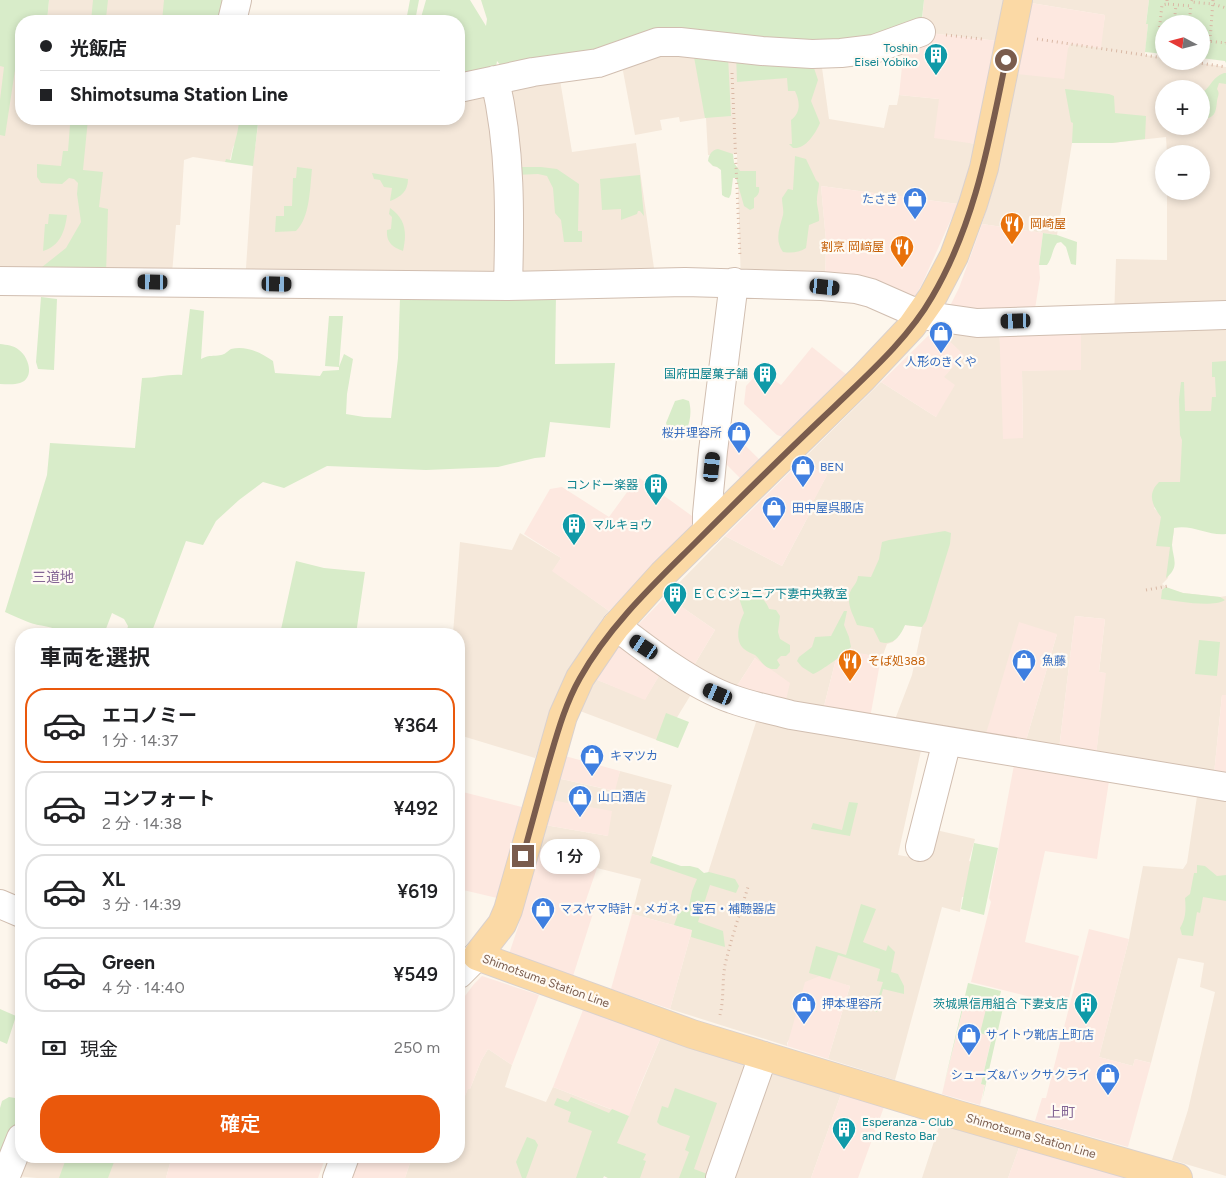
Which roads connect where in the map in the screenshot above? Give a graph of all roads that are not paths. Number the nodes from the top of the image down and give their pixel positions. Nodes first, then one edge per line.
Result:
1 (236, 0) edge
2 (1018, 0) edge
3 (233, 15) edge
4 (921, 32) road end
5 (495, 80) junction
6 (465, 87) edge
7 (0, 281) edge
8 (738, 283) junction
9 (508, 286) junction
10 (921, 315) junction
11 (1226, 315) edge
12 (706, 532) junction
13 (616, 626) junction
14 (947, 741) junction
15 (1226, 787) edge
16 (920, 847) dead end
17 (0, 904) edge
18 (15, 910) edge
19 (468, 965) edge
20 (763, 1056) junction
21 (15, 1154) edge
22 (342, 1163) edge
23 (6, 1178) edge
24 (337, 1178) edge
25 (720, 1178) edge
26 (1178, 1178) edge

1 - 3 street
2 - 10 main road, Shimotsuma Station Line
4 - 5 street
5 - 6 street
5 - 9 street
7 - 9 street
8 - 9 street
8 - 10 street
8 - 12 street
10 - 11 street
10 - 12 main road, Shimotsuma Station Line
12 - 13 main road, Shimotsuma Station Line
13 - 14 street
13 - 19 main road, Shimotsuma Station Line
14 - 15 street
14 - 16 street
17 - 18 street
19 - 20 main road, Shimotsuma Station Line
20 - 25 street
20 - 26 main road, Shimotsuma Station Line
21 - 23 street
22 - 24 street

